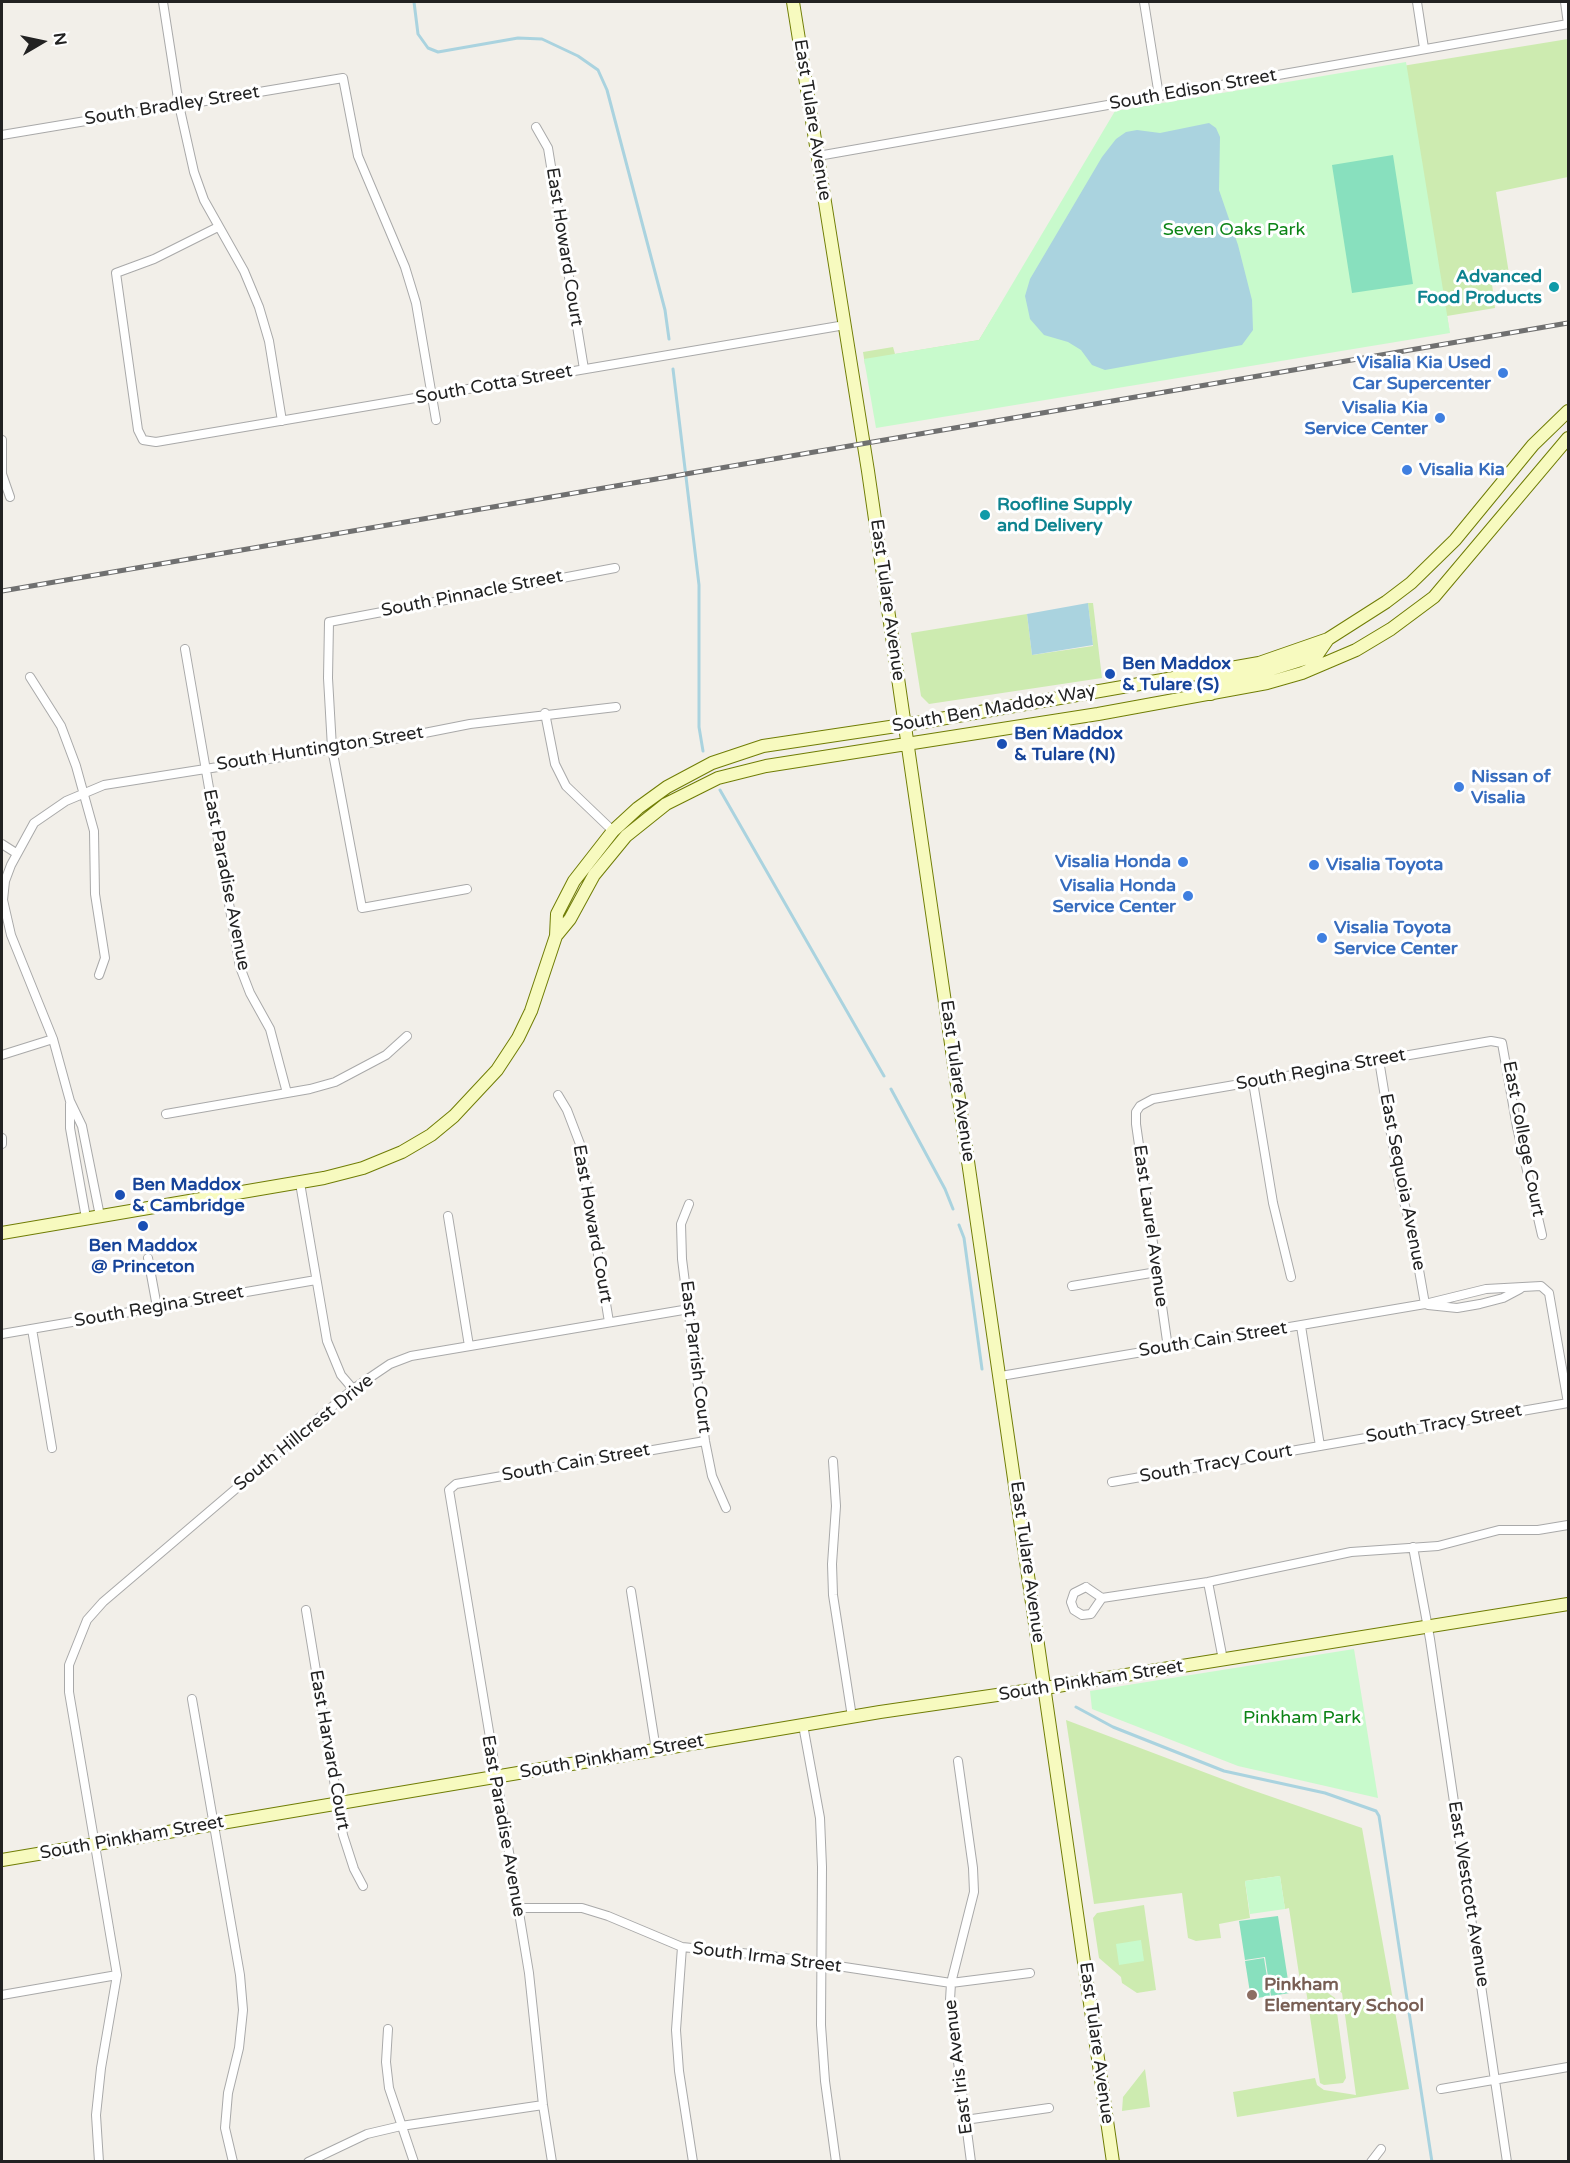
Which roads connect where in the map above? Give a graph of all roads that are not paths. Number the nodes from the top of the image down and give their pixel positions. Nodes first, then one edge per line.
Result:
1 (163, 2) edge
2 (793, 2) edge
3 (1144, 2) edge
4 (1417, 2) edge
5 (1565, 2) edge
6 (1569, 24) edge
7 (1424, 48) junction
8 (1159, 96) junction
9 (179, 105) junction
10 (536, 127) dead end
11 (2, 135) edge
12 (818, 156) junction
13 (218, 227) junction
14 (845, 325) junction
15 (584, 369) junction
16 (431, 395) junction
17 (1569, 411) edge
18 (436, 420) dead end
19 (282, 421) junction
20 (1569, 438) edge
21 (2, 440) edge
22 (10, 497) dead end
23 (615, 567) dead end
24 (1328, 639) junction
25 (185, 649) dead end
26 (30, 677) dead end
27 (1211, 694) junction
28 (616, 707) dead end
29 (545, 713) junction
30 (905, 725) junction
31 (908, 745) junction
32 (332, 748) junction
33 (205, 768) junction
34 (84, 791) junction
35 (613, 831) junction
36 (2, 844) edge
37 (16, 853) junction
38 (467, 890) dead end
39 (556, 936) junction
40 (99, 975) dead end
41 (407, 1036) dead end
42 (53, 1039) junction
43 (1502, 1043) joint
44 (2, 1055) edge
45 (1379, 1060) junction
46 (1252, 1082) junction
47 (287, 1093) junction
48 (558, 1095) dead end
49 (70, 1101) junction
50 (1140, 1106) joint
51 (166, 1114) dead end
52 (2, 1138) edge
53 (2, 1143) edge
54 (300, 1183) junction
55 (689, 1204) dead end
56 (100, 1216) junction
57 (448, 1216) dead end
58 (86, 1218) junction
59 (2, 1233) edge
60 (1542, 1235) dead end
61 (148, 1258) dead end
62 (1157, 1272) junction
63 (1291, 1277) dead end
64 (316, 1280) junction
65 (1072, 1286) dead end
66 (1522, 1288) junction
67 (1425, 1304) junction
68 (157, 1307) junction
69 (689, 1309) junction
70 (609, 1322) junction
71 (1301, 1326) junction
72 (32, 1329) junction
73 (2, 1334) edge
74 (469, 1346) junction
75 (1168, 1348) junction
76 (1001, 1376) junction
77 (353, 1389) junction
78 (1568, 1403) edge
79 (705, 1441) junction
80 (1320, 1446) junction
81 (52, 1448) dead end
82 (833, 1461) dead end
83 (1112, 1482) dead end
84 (449, 1490) joint
85 (726, 1508) dead end
86 (1569, 1525) edge
87 (1413, 1547) junction
88 (1208, 1582) junction
89 (631, 1591) dead end
90 (1102, 1598) dead end
91 (1569, 1604) edge
92 (306, 1611) dead end
93 (1427, 1628) junction
94 (1223, 1660) junction
95 (1045, 1688) junction
96 (192, 1699) dead end
97 (852, 1717) junction
98 (803, 1725) junction
99 (656, 1749) junction
100 (958, 1761) dead end
101 (495, 1777) junction
102 (337, 1804) junction
103 (214, 1825) junction
104 (94, 1845) junction
105 (2, 1860) edge
106 (363, 1886) dead end
107 (517, 1908) junction
108 (682, 1947) junction
109 (821, 1963) junction
110 (1030, 1973) dead end
111 (117, 1975) junction
112 (951, 1983) junction
113 (2, 1995) edge
114 (388, 2029) dead end
115 (1569, 2067) edge
116 (1496, 2080) junction
117 (1441, 2089) dead end
118 (543, 2105) junction
119 (1049, 2108) dead end
120 (965, 2120) junction
121 (401, 2126) junction
122 (1381, 2149) dead end
123 (99, 2162) edge
124 (233, 2162) edge
125 (308, 2162) edge
126 (414, 2162) edge
127 (552, 2162) edge
128 (693, 2162) edge
129 (836, 2162) edge
130 (971, 2162) edge
131 (1113, 2162) edge
132 (1371, 2162) edge
133 (1508, 2162) edge

1 - 9 street
2 - 12 street, East Tulare Avenue
3 - 8 street
4 - 7 street
5 - 6 street
6 - 7 street, South Edison Street
7 - 8 street, South Edison Street
8 - 12 street, South Edison Street
9 - 11 street, South Bradley Street
9 - 13 street
9 - 16 street, South Bradley Street
10 - 15 street, East Howard Court
12 - 14 street, East Tulare Avenue
13 - 19 street
13 - 19 street, South Cotta Street
14 - 15 street, South Cotta Street
14 - 30 street, East Tulare Avenue
15 - 16 street, South Cotta Street
16 - 18 street
16 - 19 street, South Cotta Street
17 - 24 street, South Ben Maddox Way
20 - 27 street, South Ben Maddox Way
21 - 22 street
23 - 32 street, South Pinnacle Street
24 - 27 street
24 - 30 street, South Ben Maddox Way
25 - 33 street, East Paradise Avenue
26 - 34 street
27 - 31 street, South Ben Maddox Way
28 - 29 street, South Huntington Street
29 - 32 street, South Huntington Street
29 - 35 street
30 - 31 street, East Tulare Avenue
30 - 35 street, South Ben Maddox Way
31 - 39 street, South Ben Maddox Way
31 - 76 street, East Tulare Avenue
32 - 33 street, South Huntington Street
32 - 38 street
33 - 34 street, South Huntington Street
33 - 47 street, East Paradise Avenue
34 - 37 street, South Huntington Street
34 - 40 street
35 - 39 street, South Ben Maddox Way
36 - 37 street
37 - 42 street
39 - 54 street, South Ben Maddox Way
41 - 47 street
42 - 44 street
42 - 49 street
43 - 45 street, South Regina Street
43 - 60 street, East College Court
45 - 46 street, South Regina Street
45 - 67 street, East Sequoia Avenue
46 - 50 street, South Regina Street
46 - 63 street
47 - 51 street
48 - 70 street, East Howard Court
49 - 56 street
49 - 58 street
50 - 62 street, East Laurel Avenue
52 - 53 street
54 - 56 street, South Ben Maddox Way
54 - 64 street
55 - 69 street, East Parrish Court
56 - 58 street, South Ben Maddox Way
57 - 74 street
58 - 59 street, South Ben Maddox Way
61 - 68 street
62 - 65 street
62 - 75 street, East Laurel Avenue
64 - 68 street, South Regina Street
64 - 77 street
66 - 67 street, South Cain Street
66 - 67 street, South Cain Street
66 - 78 street, South Cain Street
67 - 71 street, South Cain Street
68 - 72 street, South Regina Street
69 - 70 street, South Hillcrest Drive
69 - 79 street, East Parrish Court
70 - 74 street, South Hillcrest Drive
71 - 75 street, South Cain Street
71 - 80 street
72 - 73 street, South Regina Street
72 - 81 street
74 - 77 street, South Hillcrest Drive
75 - 76 street, South Cain Street
76 - 95 street, East Tulare Avenue
77 - 104 street, South Hillcrest Drive
78 - 80 street, South Tracy Street
79 - 84 street, South Cain Street
79 - 85 street, East Parrish Court
80 - 83 street, South Tracy Court
82 - 97 street
84 - 101 street, East Paradise Avenue
86 - 87 street
87 - 88 street
87 - 93 street
88 - 90 street
88 - 94 street
89 - 99 street
91 - 93 street, South Pinkham Street
92 - 102 street, East Harvard Court
93 - 94 street, South Pinkham Street
93 - 116 street, East Westcott Avenue
94 - 95 street, South Pinkham Street
95 - 97 street, South Pinkham Street
95 - 131 street, East Tulare Avenue
96 - 103 street
97 - 98 street, South Pinkham Street
98 - 99 street, South Pinkham Street
98 - 109 street
99 - 101 street, South Pinkham Street
100 - 112 street, East Iris Avenue
101 - 102 street, South Pinkham Street
101 - 107 street, East Paradise Avenue
102 - 103 street, South Pinkham Street
102 - 106 street, East Harvard Court
103 - 104 street, South Pinkham Street
103 - 124 street
104 - 105 street, South Pinkham Street
104 - 111 street, South Hillcrest Drive
107 - 108 street, South Irma Street
107 - 118 street, East Paradise Avenue
108 - 109 street, South Irma Street
108 - 128 street
109 - 112 street, South Irma Street
109 - 129 street
110 - 112 street, South Irma Street
111 - 113 street
111 - 123 street, South Hillcrest Drive
112 - 120 street, East Iris Avenue
114 - 121 street
115 - 116 street
116 - 117 street
116 - 133 street, East Westcott Avenue
118 - 121 street
118 - 127 street, East Paradise Avenue
119 - 120 street
120 - 130 street, East Iris Avenue
121 - 125 street
121 - 126 street
122 - 132 street

